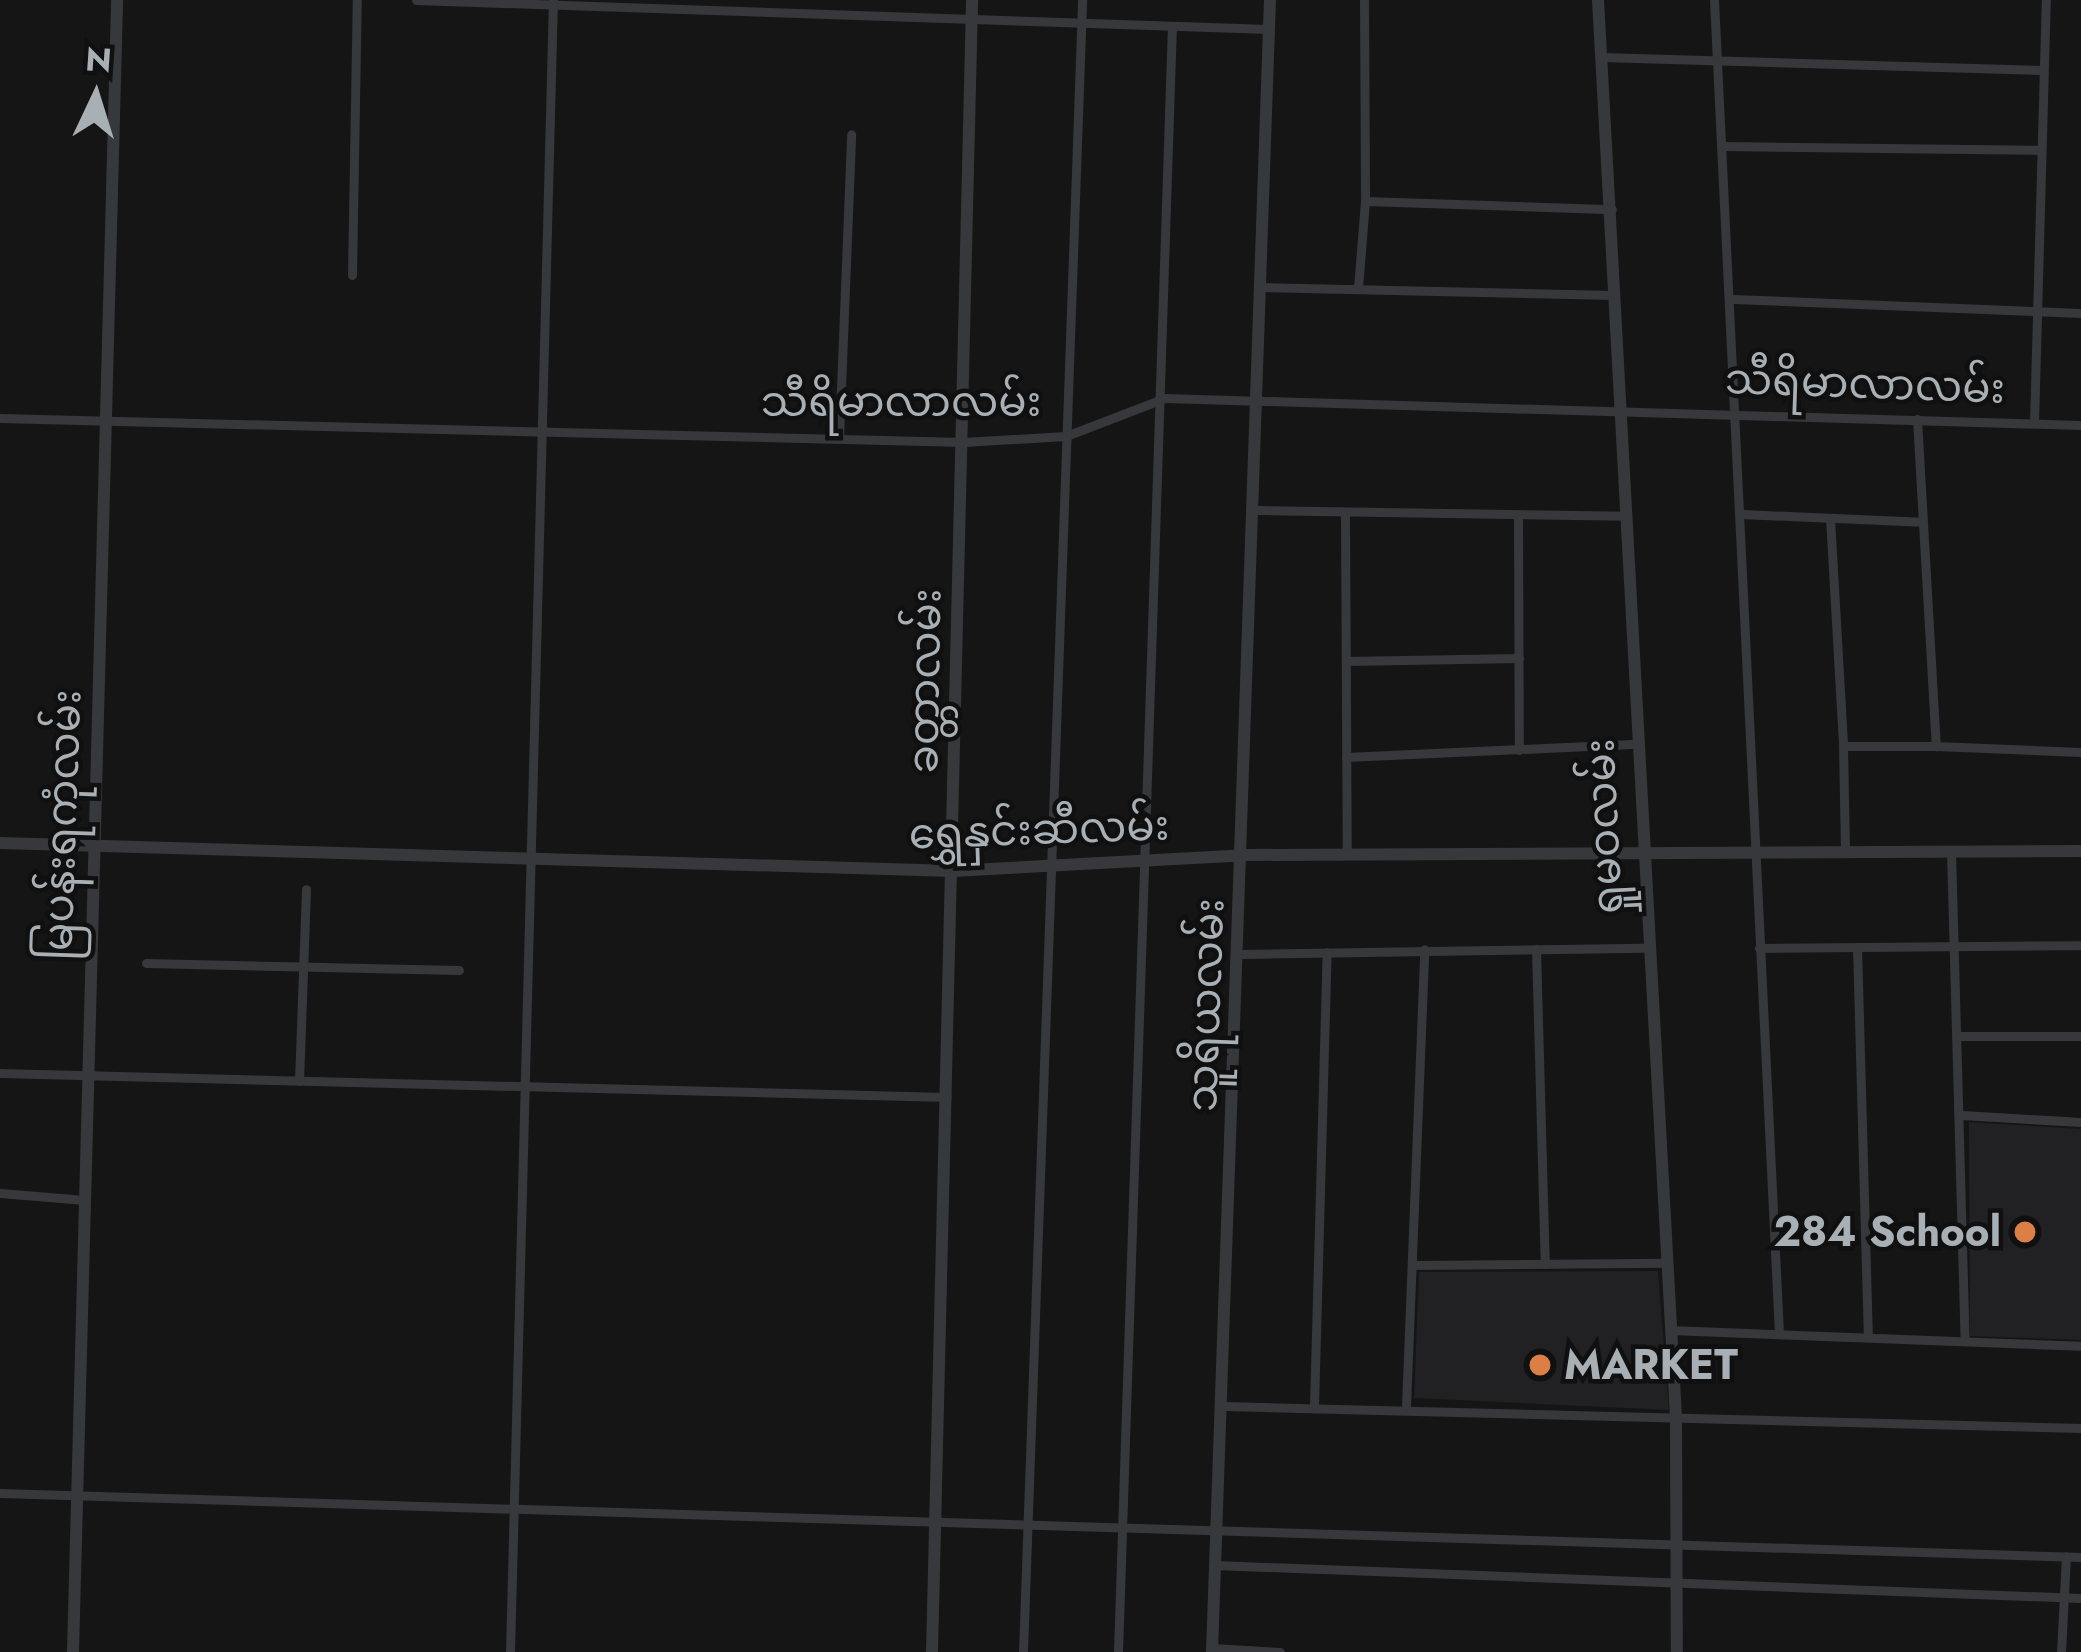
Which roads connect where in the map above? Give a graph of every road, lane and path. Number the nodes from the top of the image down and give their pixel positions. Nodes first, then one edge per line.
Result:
1 (117, 0) edge
2 (357, 0) edge
3 (416, 0) edge
4 (973, 0) edge
5 (1082, 0) edge
6 (1270, 0) edge
7 (1364, 0) edge
8 (1598, 0) edge
9 (1714, 0) edge
10 (2046, 0) edge
11 (553, 2) edge
12 (972, 20) junction
13 (1082, 24) junction
14 (1172, 26) junction
15 (1269, 29) junction
16 (1717, 56) junction
17 (1601, 57) junction
18 (2043, 70) junction
19 (850, 134) dead end
20 (1723, 146) junction
21 (2040, 150) junction
22 (1365, 201) junction
23 (1612, 209) junction
24 (352, 275) dead end
25 (1261, 287) junction
26 (1358, 287) junction
27 (1614, 295) junction
28 (1732, 299) junction
29 (2035, 311) junction
30 (2081, 314) edge
31 (1165, 398) junction
32 (1261, 403) junction
33 (1621, 409) junction
34 (1738, 413) junction
35 (0, 418) edge
36 (1917, 419) junction
37 (2034, 423) junction
38 (106, 424) junction
39 (2081, 425) edge
40 (535, 428) junction
41 (1066, 436) junction
42 (839, 438) junction
43 (964, 442) junction
44 (1258, 510) junction
45 (1345, 513) junction
46 (1742, 514) junction
47 (1625, 516) junction
48 (1518, 517) junction
49 (1830, 518) junction
50 (1921, 522) junction
51 (1519, 658) junction
52 (1346, 661) junction
53 (1632, 744) junction
54 (1843, 746) junction
55 (1936, 746) junction
56 (1519, 750) junction
57 (2081, 752) edge
58 (1346, 757) junction
59 (0, 843) edge
60 (95, 844) junction
61 (2081, 851) edge
62 (1951, 852) junction
63 (1845, 853) junction
64 (1754, 854) junction
65 (1245, 855) junction
66 (1346, 855) junction
67 (1638, 855) junction
68 (532, 858) junction
69 (1150, 860) junction
70 (1051, 865) junction
71 (953, 871) junction
72 (305, 889) dead end
73 (2081, 945) edge
74 (1857, 947) junction
75 (1953, 947) junction
76 (1644, 948) junction
77 (1759, 948) junction
78 (1424, 949) junction
79 (1536, 949) junction
80 (1328, 952) junction
81 (1241, 954) junction
82 (304, 960) junction
83 (146, 963) dead end
84 (459, 970) dead end
85 (1960, 1036) junction
86 (2081, 1036) edge
87 (0, 1072) edge
88 (88, 1076) junction
89 (299, 1081) junction
90 (528, 1086) junction
91 (947, 1097) junction
92 (1962, 1115) junction
93 (2081, 1122) edge
94 (0, 1192) edge
95 (85, 1200) junction
96 (1665, 1263) junction
97 (1412, 1264) junction
98 (1545, 1264) junction
99 (1670, 1330) junction
100 (1779, 1333) junction
101 (1868, 1337) junction
102 (1965, 1341) junction
103 (2081, 1346) edge
104 (1224, 1406) junction
105 (1314, 1406) junction
106 (1406, 1406) junction
107 (1676, 1417) junction
108 (2081, 1428) edge
109 (0, 1492) edge
110 (77, 1494) junction
111 (514, 1507) junction
112 (936, 1520) junction
113 (1028, 1523) junction
114 (1217, 1523) junction
115 (1122, 1526) junction
116 (1677, 1544) junction
117 (2066, 1556) junction
118 (2081, 1557) edge
119 (1215, 1564) junction
120 (1678, 1575) junction
121 (2064, 1597) junction
122 (2081, 1598) edge
123 (1212, 1650) edge
124 (73, 1652) edge
125 (510, 1652) edge
126 (932, 1652) edge
127 (1023, 1652) edge
128 (1118, 1652) edge
129 (1280, 1652) edge
130 (1677, 1652) edge
131 (2061, 1652) edge

1 - 38 street, မြပန်းရကုံလမ်း
2 - 24 street
3 - 11 street
4 - 12 street, ခတ္တာလမ်း
5 - 13 street
6 - 15 street, သူရိယလမ်း
7 - 22 street
8 - 17 street, ရှုမဝလမ်း
9 - 16 street
10 - 18 street
11 - 12 street
11 - 40 street
12 - 13 street
12 - 43 street, ခတ္တာလမ်း
13 - 14 street
13 - 41 street
14 - 15 street
14 - 31 street
15 - 25 street, သူရိယလမ်း
16 - 17 street
16 - 18 street
16 - 20 street
17 - 23 street, ရှုမဝလမ်း
18 - 21 street
19 - 42 street
20 - 21 street
20 - 28 street
21 - 29 street
22 - 23 street
22 - 26 street
23 - 27 street, ရှုမဝလမ်း
25 - 26 street
25 - 32 street, သူရိယလမ်း
26 - 27 street
27 - 33 street, ရှုမဝလမ်း
28 - 29 street
28 - 34 street
29 - 30 street
29 - 37 street
31 - 32 street, သီရိမာလာလမ်း
31 - 41 street, သီရိမာလာလမ်း
31 - 69 street
32 - 33 street, သီရိမာလာလမ်း
32 - 44 street, သူရိယလမ်း
33 - 34 street, သီရိမာလာလမ်း
33 - 47 street, ရှုမဝလမ်း
34 - 36 street, သီရိမာလာလမ်း
34 - 46 street
35 - 38 street, သီရိမာလာလမ်း
36 - 37 street, သီရိမာလာလမ်း
36 - 50 street
37 - 39 street, သီရိမာလာလမ်း
38 - 40 street, သီရိမာလာလမ်း
38 - 60 street, မြပန်းရကုံလမ်း
40 - 42 street, သီရိမာလာလမ်း
40 - 68 street
41 - 43 street, သီရိမာလာလမ်း
41 - 70 street
42 - 43 street, သီရိမာလာလမ်း
43 - 71 street, ခတ္တာလမ်း
44 - 45 street
44 - 65 street, သူရိယလမ်း
45 - 48 street
45 - 52 street
46 - 49 street
46 - 64 street
47 - 48 street
47 - 53 street, ရှုမဝလမ်း
48 - 51 street
49 - 50 street
49 - 54 street
50 - 55 street
51 - 52 street
51 - 56 street
52 - 58 street
53 - 56 street
53 - 67 street, ရှုမဝလမ်း
54 - 55 street
54 - 63 street
55 - 57 street
56 - 58 street
58 - 66 street
59 - 60 street, ရွှေနှင်းဆီလမ်း
60 - 68 street, ရွှေနှင်းဆီလမ်း
60 - 88 street, မြပန်းရကုံလမ်း
61 - 62 street, ရွှေနှင်းဆီလမ်း
62 - 63 street, ရွှေနှင်းဆီလမ်း
62 - 75 street
63 - 64 street, ရွှေနှင်းဆီလမ်း
64 - 67 street, ရွှေနှင်းဆီလမ်း
64 - 77 street
65 - 66 street, ရွှေနှင်းဆီလမ်း
65 - 69 street, ရွှေနှင်းဆီလမ်း
65 - 81 street, သူရိယလမ်း
66 - 67 street, ရွှေနှင်းဆီလမ်း
67 - 76 street, ရှုမဝလမ်း
68 - 71 street, ရွှေနှင်းဆီလမ်း
68 - 90 street
69 - 70 street, ရွှေနှင်းဆီလမ်း
69 - 115 street
70 - 71 street, ရွှေနှင်းဆီလမ်း
70 - 113 street
71 - 91 street, ခတ္တာလမ်း
72 - 82 street
73 - 75 street
74 - 75 street
74 - 77 street
74 - 101 street
75 - 85 street
76 - 79 street
76 - 96 street, ရှုမဝလမ်း
77 - 100 street
78 - 79 street
78 - 80 street
78 - 97 street
79 - 98 street
80 - 81 street
80 - 105 street
81 - 104 street, သူရိယလမ်း
82 - 83 street
82 - 84 street
82 - 89 street
85 - 86 street
85 - 92 street
87 - 88 street
88 - 89 street
88 - 95 street, မြပန်းရကုံလမ်း
89 - 90 street
90 - 91 street
90 - 111 street
91 - 112 street, ခတ္တာလမ်း
92 - 93 street
92 - 102 street
94 - 95 street
95 - 110 street, မြပန်းရကုံလမ်း
96 - 98 street
96 - 99 street, ရှုမဝလမ်း
97 - 98 street
97 - 106 street
99 - 100 street
99 - 107 street, ရှုမဝလမ်း
100 - 101 street
101 - 102 street
102 - 103 street
104 - 105 street
104 - 114 street, သူရိယလမ်း
105 - 106 street
106 - 107 street
107 - 108 street
107 - 116 street, ရှုမဝလမ်း
109 - 110 street
110 - 111 street
110 - 124 street, မြပန်းရကုံလမ်း
111 - 112 street
111 - 125 street
112 - 113 street
112 - 126 street, ခတ္တာလမ်း
113 - 115 street
113 - 127 street
114 - 115 street
114 - 116 street
114 - 119 street, သူရိယလမ်း
115 - 128 street
116 - 117 street
116 - 120 street, ရှုမဝလမ်း
117 - 118 street
117 - 121 street
119 - 120 street
119 - 123 street, သူရိယလမ်း
120 - 121 street
120 - 130 street, ရှုမဝလမ်း
121 - 122 street
121 - 131 street
123 - 129 street

